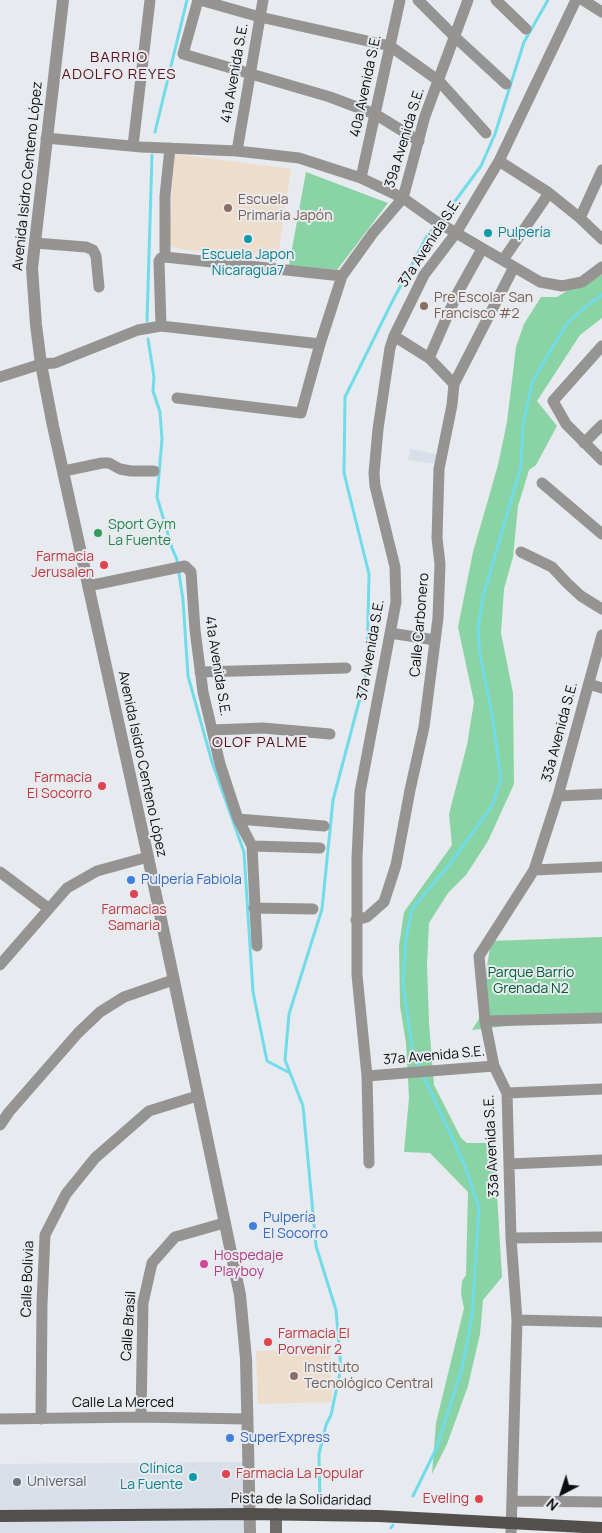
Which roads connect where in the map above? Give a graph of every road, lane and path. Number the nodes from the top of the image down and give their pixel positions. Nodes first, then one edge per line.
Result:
1 (63, 0) edge
2 (150, 0) edge
3 (199, 0) edge
4 (263, 0) edge
5 (400, 0) edge
6 (418, 0) edge
7 (468, 0) edge
8 (496, 0) edge
9 (576, 0) edge
10 (583, 0) edge
11 (602, 12) edge
12 (260, 17) junction
13 (526, 29) dead end
14 (455, 37) junction
15 (390, 46) junction
16 (250, 74) junction
17 (439, 81) junction
18 (506, 84) dead end
19 (375, 114) junction
20 (486, 133) dead end
21 (46, 138) junction
22 (419, 141) junction
23 (133, 146) junction
24 (170, 148) junction
25 (237, 151) junction
26 (499, 161) junction
27 (602, 170) edge
28 (361, 178) junction
29 (549, 192) junction
30 (403, 198) junction
31 (580, 218) junction
32 (456, 233) junction
33 (602, 239) edge
34 (35, 244) junction
35 (482, 249) junction
36 (164, 257) junction
37 (503, 260) junction
38 (514, 267) junction
39 (602, 267) edge
40 (342, 276) junction
41 (99, 286) dead end
42 (161, 326) junction
43 (394, 336) junction
44 (320, 344) junction
45 (602, 346) edge
46 (429, 358) junction
47 (41, 364) junction
48 (0, 377) edge
49 (454, 384) junction
50 (177, 398) dead end
51 (602, 425) edge
52 (584, 443) junction
53 (602, 460) edge
54 (64, 471) junction
55 (154, 471) dead end
56 (542, 483) dead end
57 (602, 534) edge
58 (521, 552) dead end
59 (88, 586) junction
60 (602, 609) edge
61 (390, 633) junction
62 (602, 636) edge
63 (435, 640) junction
64 (346, 668) dead end
65 (200, 672) junction
66 (589, 684) junction
67 (602, 688) edge
68 (212, 730) junction
69 (330, 734) dead end
70 (602, 794) edge
71 (558, 796) junction
72 (238, 819) junction
73 (324, 826) dead end
74 (252, 846) junction
75 (320, 848) dead end
76 (148, 858) junction
77 (602, 867) edge
78 (534, 870) junction
79 (0, 872) edge
80 (48, 908) junction
81 (254, 908) junction
82 (312, 909) dead end
83 (356, 920) junction
84 (257, 946) dead end
85 (0, 964) edge
86 (173, 980) junction
87 (602, 1018) edge
88 (485, 1021) junction
89 (494, 1066) junction
90 (367, 1076) junction
91 (602, 1089) edge
92 (507, 1094) junction
93 (197, 1096) junction
94 (0, 1104) edge
95 (9, 1112) junction
96 (0, 1125) edge
97 (602, 1160) edge
98 (370, 1162) dead end
99 (509, 1164) junction
100 (224, 1223) junction
101 (602, 1237) edge
102 (511, 1238) junction
103 (517, 1320) junction
104 (602, 1322) edge
105 (141, 1417) junction
106 (0, 1419) edge
107 (41, 1419) junction
108 (246, 1419) junction
109 (513, 1501) junction
110 (602, 1502) edge
111 (249, 1514) junction
112 (276, 1514) junction
113 (0, 1516) edge
114 (511, 1528) edge
115 (602, 1528) edge
116 (250, 1533) edge
117 (276, 1533) edge

1 - 21 street, Avenida Isidro Centeno López
2 - 23 street
3 - 12 street
3 - 16 street
4 - 12 street, 41a Avenida S.E.
5 - 15 street, 40a Avenida S.E.
6 - 14 street
7 - 14 street, 39a Avenida S.E.
8 - 13 street
9 - 26 street, 37a Avenida S.E.
10 - 11 street
12 - 15 street
12 - 16 street, 41a Avenida S.E.
14 - 17 street, 39a Avenida S.E.
14 - 18 street
15 - 17 street
15 - 19 street, 40a Avenida S.E.
16 - 19 street
16 - 25 street, 41a Avenida S.E.
17 - 20 street
17 - 22 street, 39a Avenida S.E.
19 - 22 street
19 - 28 street, 40a Avenida S.E.
21 - 23 street
21 - 34 street, Avenida Isidro Centeno López
22 - 30 street, 39a Avenida S.E.
23 - 24 street
24 - 25 street
24 - 36 street
25 - 28 street
26 - 29 street
26 - 32 street, 37a Avenida S.E.
27 - 31 street
28 - 30 street
29 - 31 street
29 - 37 street
30 - 32 street
30 - 40 street, 39a Avenida S.E.
31 - 33 street
32 - 35 street
32 - 43 street, 37a Avenida S.E.
34 - 41 street
34 - 47 street, Avenida Isidro Centeno López
35 - 37 street
35 - 46 street
36 - 40 street
36 - 42 street
37 - 38 street
38 - 39 street
38 - 49 street, Calle Carbonero
40 - 44 street, 39a Avenida S.E.
42 - 44 street
42 - 47 street
43 - 46 street
43 - 61 street, 37a Avenida S.E.
44 - 50 street, 39a Avenida S.E.
45 - 52 street
46 - 49 street
47 - 48 street
47 - 54 street, Avenida Isidro Centeno López
49 - 63 street, Calle Carbonero
51 - 52 street
52 - 53 street
54 - 55 street
54 - 59 street, Avenida Isidro Centeno López
56 - 57 street
58 - 60 street
59 - 65 street, 41a Avenida S.E.
59 - 76 street, Avenida Isidro Centeno López
61 - 63 street
61 - 83 street, 37a Avenida S.E.
62 - 66 street, 33a Avenida S.E.
63 - 83 street, Calle Carbonero
64 - 65 street
65 - 68 street, 41a Avenida S.E.
66 - 67 street
66 - 71 street, 33a Avenida S.E.
68 - 69 street
68 - 72 street, 41a Avenida S.E.
70 - 71 street
71 - 78 street, 33a Avenida S.E.
72 - 73 street
72 - 74 street, 41a Avenida S.E.
74 - 75 street
74 - 81 street, 41a Avenida S.E.
76 - 80 street
76 - 86 street, Avenida Isidro Centeno López
77 - 78 street
78 - 88 street, 33a Avenida S.E.
79 - 80 street
80 - 85 street
81 - 82 street
81 - 84 street, 41a Avenida S.E.
83 - 90 street, 37a Avenida S.E.
86 - 93 street, Avenida Isidro Centeno López
86 - 95 street
87 - 88 street
88 - 89 street, 33a Avenida S.E.
89 - 90 street, 37a Avenida S.E.
89 - 92 street, 33a Avenida S.E.
90 - 98 street
91 - 92 street
92 - 99 street, 33a Avenida S.E.
93 - 100 street, Avenida Isidro Centeno López
93 - 107 street, Calle Bolivia
94 - 95 street
95 - 96 street
97 - 99 street
99 - 102 street, 33a Avenida S.E.
100 - 105 street, Calle Brasil
100 - 108 street, Avenida Isidro Centeno López
101 - 102 street
102 - 103 street, 33a Avenida S.E.
103 - 104 street
103 - 109 street, 33a Avenida S.E.
105 - 107 street, Calle La Merced
105 - 108 street, Calle La Merced
106 - 107 street, Calle La Merced
108 - 111 street, Avenida Isidro Centeno López
109 - 110 street
109 - 114 street, 33a Avenida S.E.
111 - 112 main road, Pista de la Solidaridad
111 - 113 main road, Pista de la Solidaridad
111 - 116 street, Avenida Isidro Centeno López
112 - 114 main road, Pista de la Solidaridad
112 - 117 main road
114 - 115 main road, Pista de la Solidaridad

